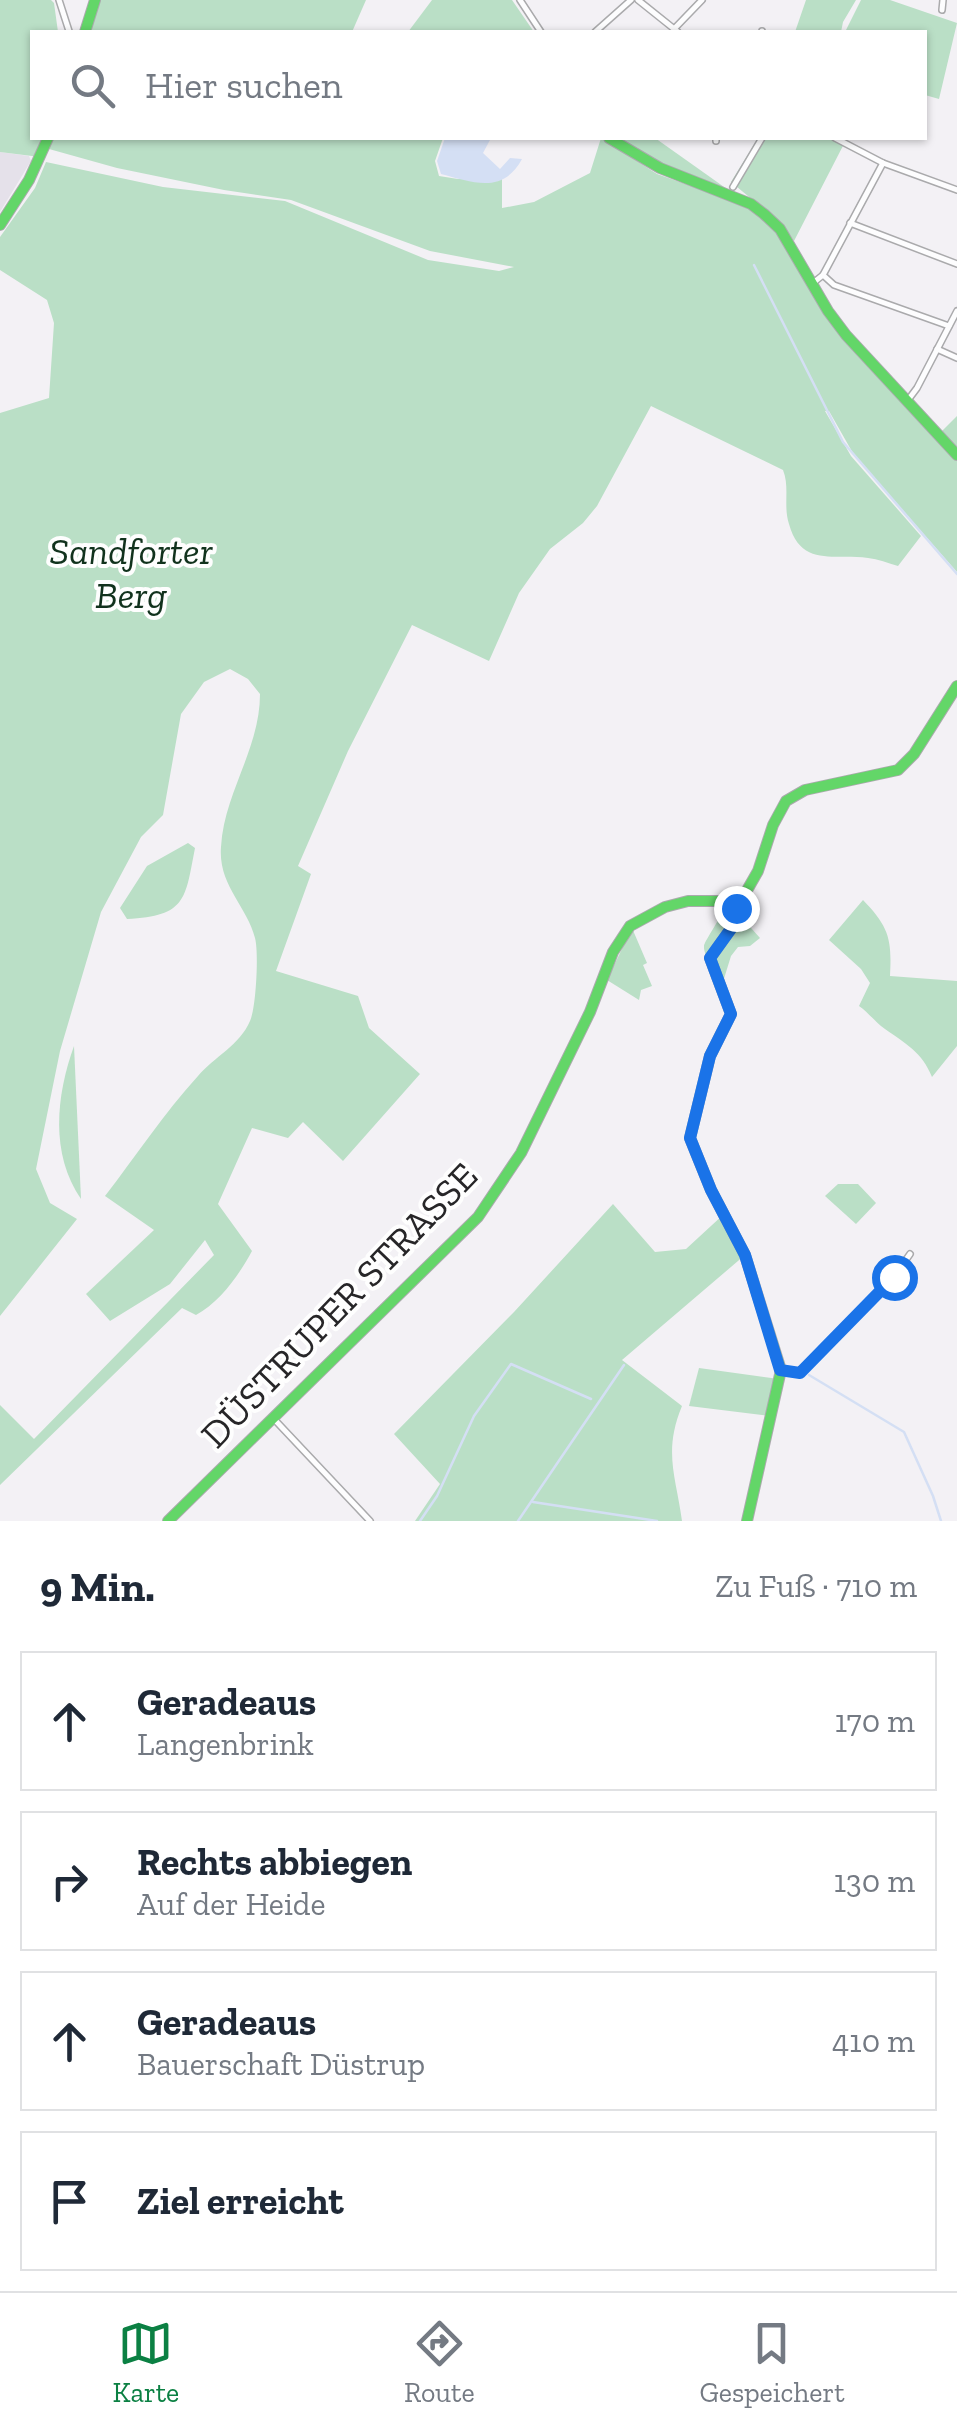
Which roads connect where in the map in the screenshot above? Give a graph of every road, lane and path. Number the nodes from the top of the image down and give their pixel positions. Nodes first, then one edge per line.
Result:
1 (59, 0) edge
2 (95, 0) edge
3 (520, 0) edge
4 (634, 0) edge
5 (702, 0) edge
6 (943, 0) edge
7 (942, 10) dead end
8 (69, 30) edge
9 (86, 30) edge
10 (540, 30) edge
11 (598, 30) edge
12 (675, 30) edge
13 (677, 30) edge
14 (47, 140) edge
15 (612, 140) edge
16 (761, 140) edge
17 (839, 140) edge
18 (883, 163) junction
19 (733, 187) dead end
20 (957, 190) edge
21 (850, 223) junction
22 (0, 225) edge
23 (957, 264) edge
24 (823, 275) junction
25 (812, 282) junction
26 (957, 310) edge
27 (949, 326) junction
28 (937, 349) junction
29 (957, 358) edge
30 (907, 400) junction
31 (957, 455) edge
32 (957, 686) edge
33 (736, 898) junction
34 (910, 1254) dead end
35 (780, 1370) junction
36 (273, 1418) junction
37 (168, 1521) edge
38 (370, 1521) edge
39 (747, 1521) edge

1 - 8 street
2 - 9 street
3 - 10 street
4 - 11 street
4 - 12 street
5 - 13 street
6 - 7 street
14 - 22 street
15 - 25 street
16 - 19 street
17 - 18 street
18 - 20 street
18 - 21 street
21 - 23 street
21 - 24 street
24 - 25 street
24 - 27 street
25 - 30 street
26 - 27 street
27 - 28 street
28 - 29 street
28 - 30 street
30 - 31 street
32 - 33 street
33 - 35 street
33 - 36 street, DÜSTRUPER STRASSE
34 - 35 street
35 - 39 street
36 - 37 street, DÜSTRUPER STRASSE
36 - 38 street

